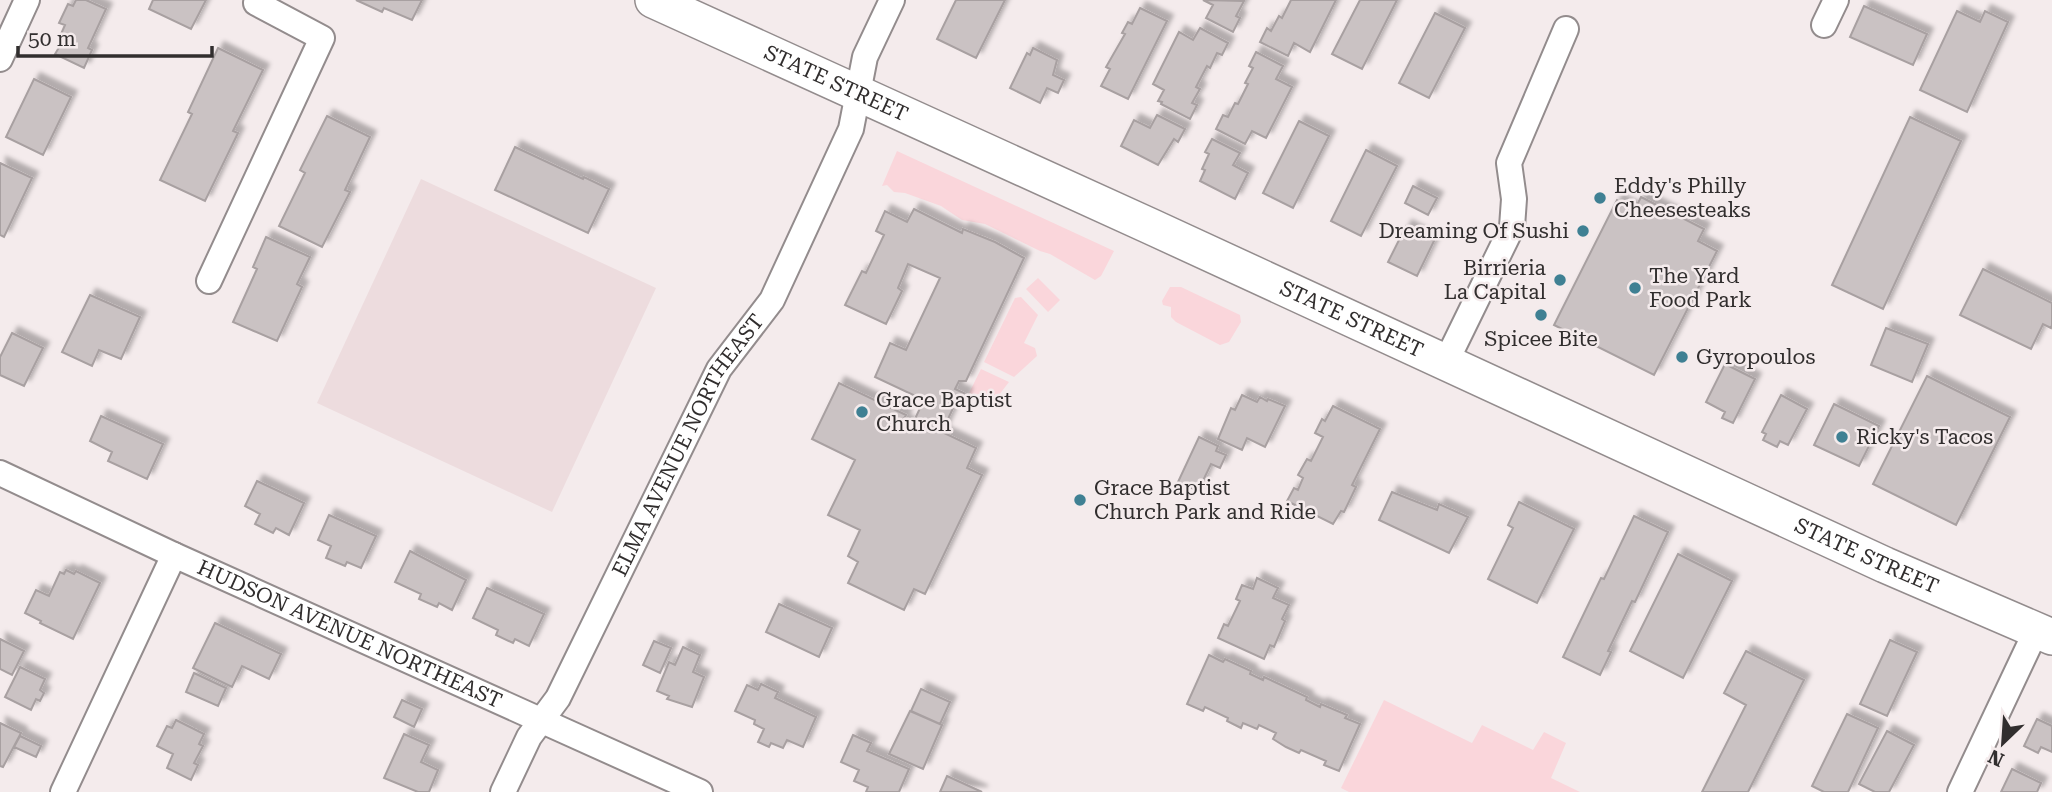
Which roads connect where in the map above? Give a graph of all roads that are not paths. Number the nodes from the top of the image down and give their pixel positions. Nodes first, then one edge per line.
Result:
1 (27, 0) edge
2 (257, 0) edge
3 (653, 0) edge
4 (892, 0) edge
5 (1836, 0) edge
6 (1824, 24) dead end
7 (1566, 29) dead end
8 (0, 59) edge
9 (858, 95) junction
10 (209, 281) dead end
11 (1446, 362) junction
12 (0, 473) edge
13 (174, 555) junction
14 (2044, 634) edge
15 (542, 720) junction
16 (62, 792) edge
17 (503, 792) edge
18 (700, 792) edge
19 (1961, 792) edge

1 - 8 street
2 - 10 street
3 - 9 main road, STATE STREET
4 - 9 street, ELMA AVENUE NORTHEAST
5 - 6 street
7 - 11 street
9 - 11 main road, STATE STREET
9 - 15 street, ELMA AVENUE NORTHEAST
11 - 14 main road, STATE STREET
12 - 13 street, HUDSON AVENUE NORTHEAST
13 - 15 street, HUDSON AVENUE NORTHEAST
13 - 16 street
14 - 19 street
15 - 17 street, ELMA AVENUE NORTHEAST
15 - 18 street, HUDSON AVENUE NORTHEAST

